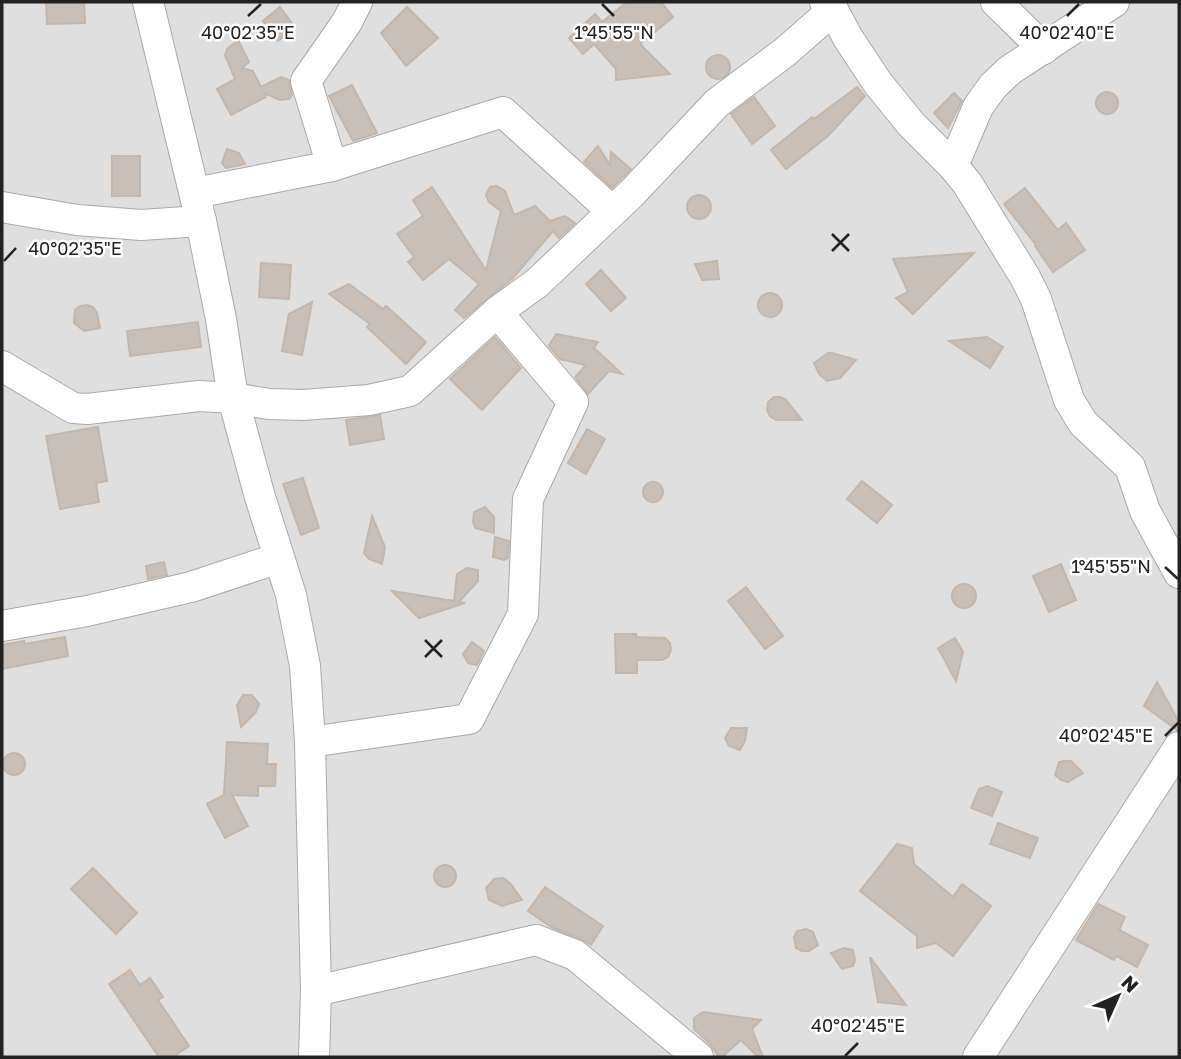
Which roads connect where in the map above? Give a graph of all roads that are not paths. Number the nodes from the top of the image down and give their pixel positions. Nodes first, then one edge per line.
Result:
1 (148, 2) edge
2 (357, 2) edge
3 (996, 2) edge
4 (1114, 2) edge
5 (829, 6) edge
6 (1044, 48) junction
7 (332, 166) junction
8 (953, 166) junction
9 (2, 207) edge
10 (198, 207) junction
11 (612, 211) junction
12 (497, 312) junction
13 (2, 366) edge
14 (233, 398) junction
15 (279, 558) junction
16 (1179, 573) edge
17 (2, 626) edge
18 (310, 742) junction
19 (1179, 747) edge
20 (316, 991) junction
21 (314, 1057) edge
22 (698, 1057) edge
23 (978, 1057) edge

1 - 10 street
2 - 7 street
3 - 6 street
4 - 6 street
5 - 8 street
5 - 11 street
6 - 8 street
7 - 10 street
7 - 11 street
8 - 16 street
9 - 10 street
10 - 14 street
11 - 12 street
12 - 14 street
12 - 18 street
13 - 14 street
14 - 15 street
15 - 17 street
15 - 18 street
18 - 20 street
19 - 23 street
20 - 21 street
20 - 22 street

